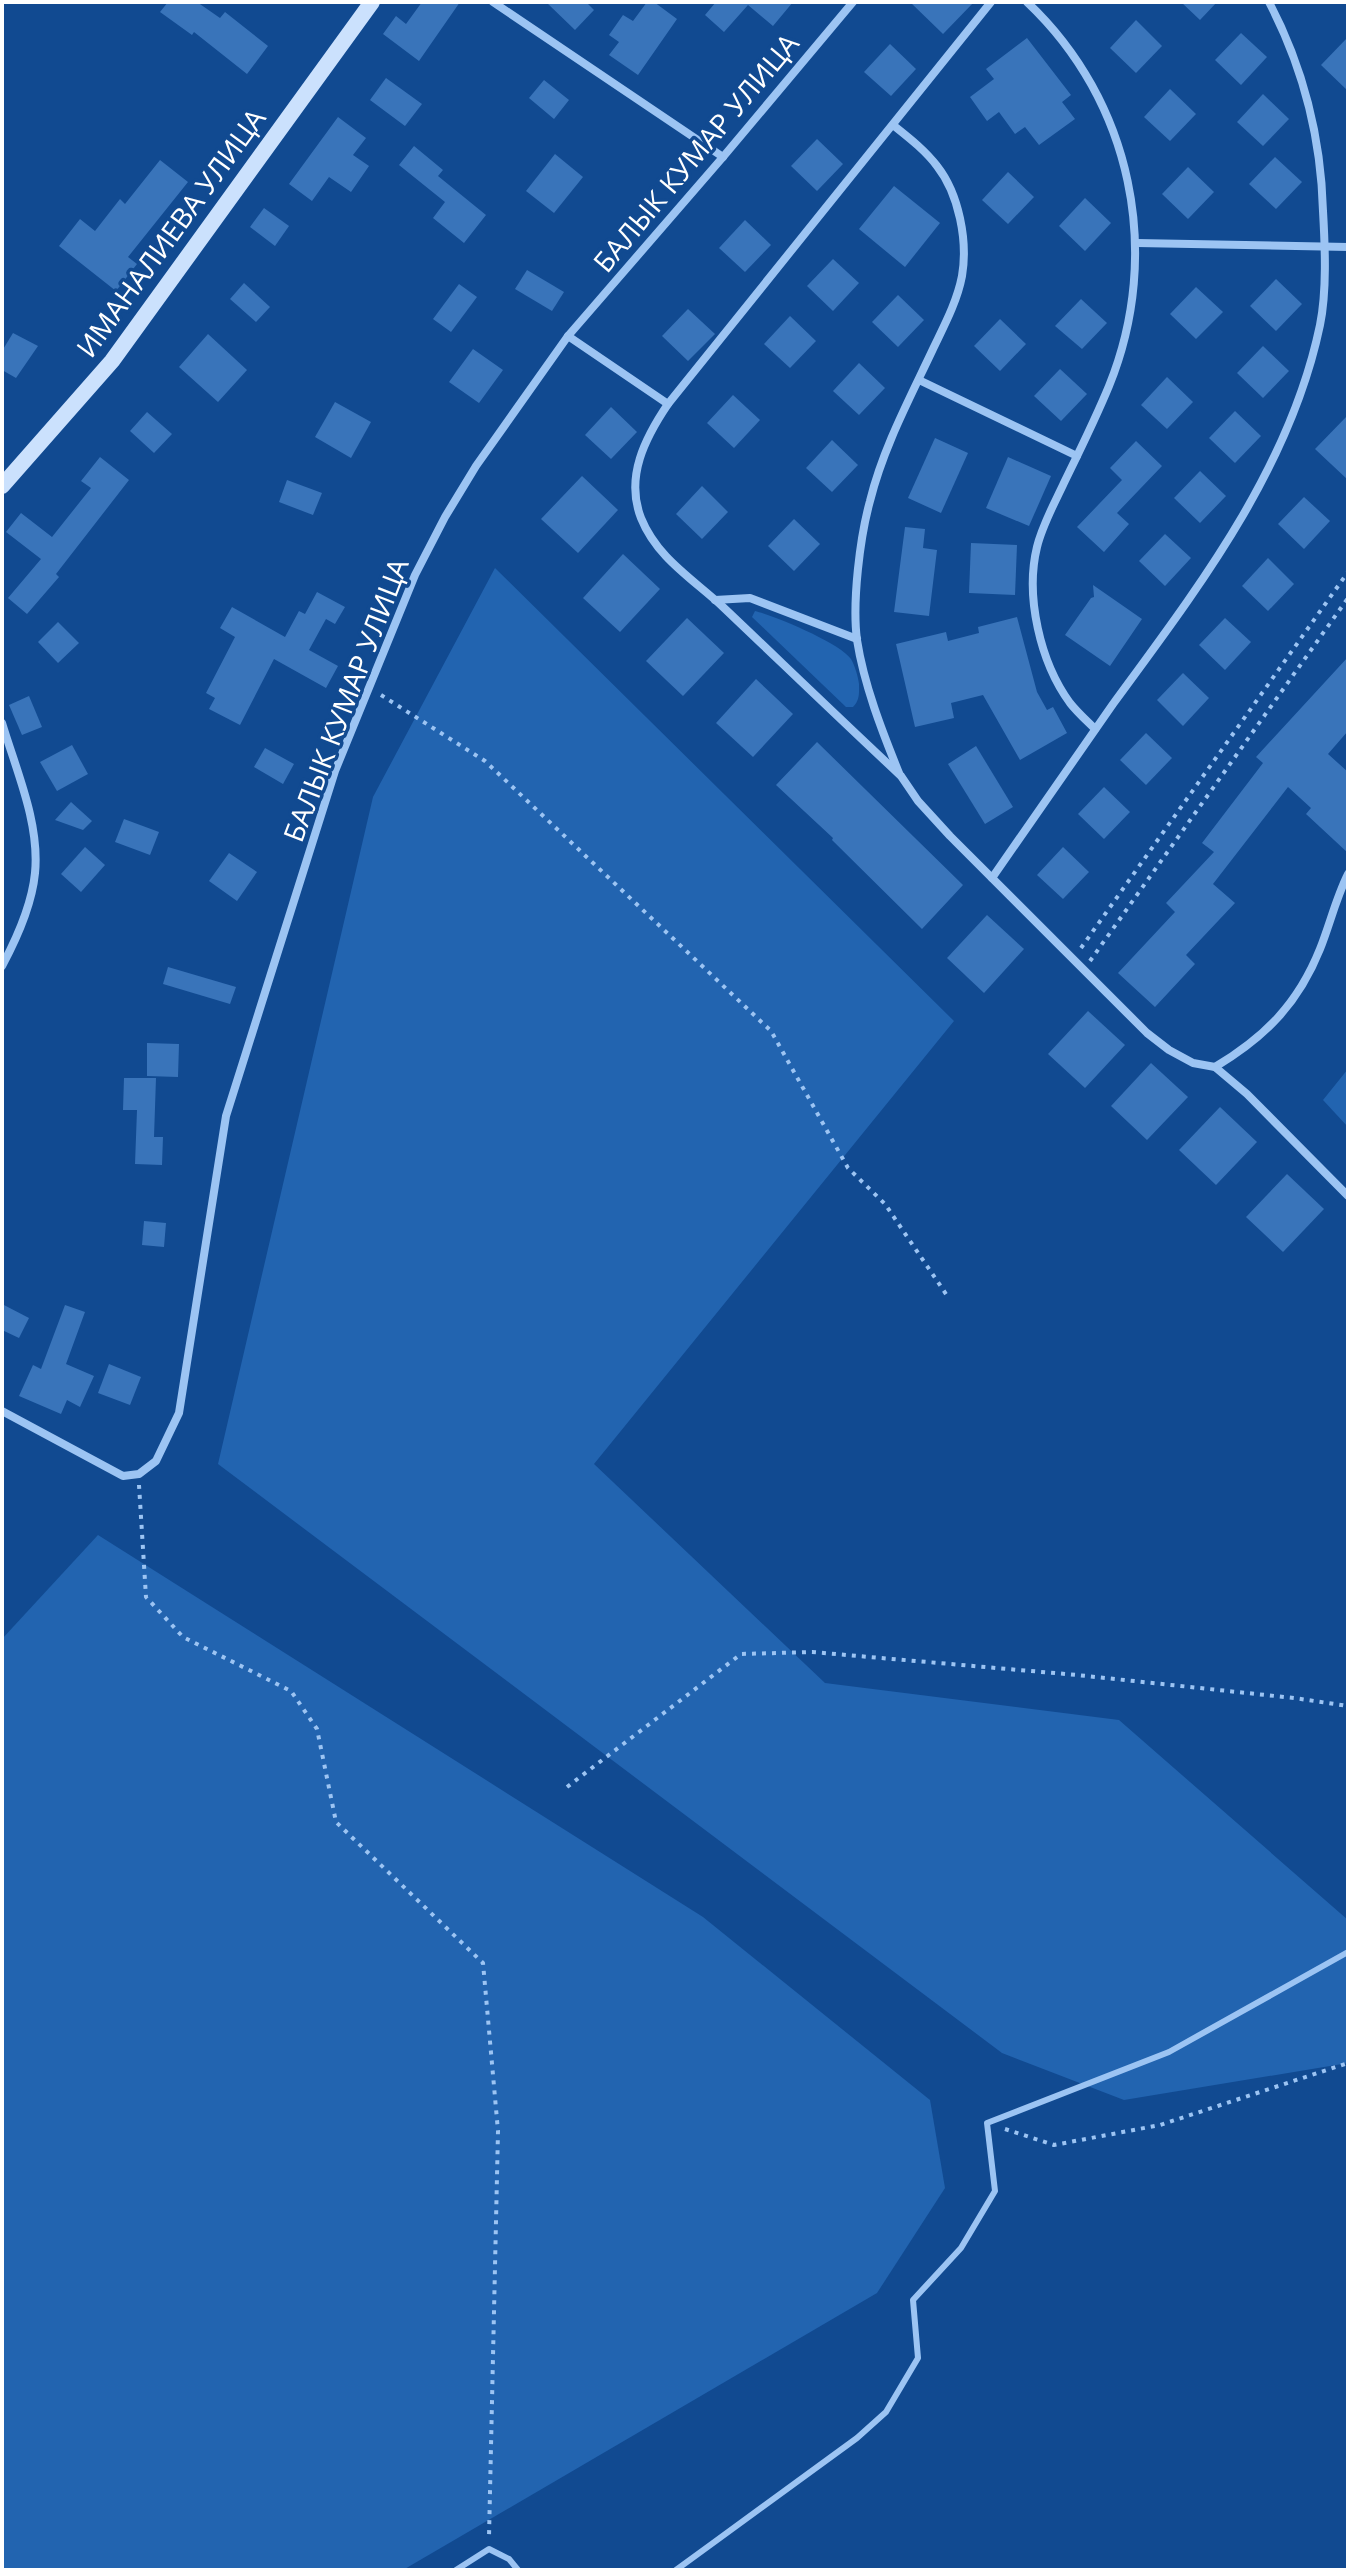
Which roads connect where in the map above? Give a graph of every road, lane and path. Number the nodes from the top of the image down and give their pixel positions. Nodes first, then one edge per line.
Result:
1 (372, 2) edge
2 (493, 2) edge
3 (853, 2) edge
4 (991, 2) edge
5 (1027, 2) edge
6 (1269, 2) edge
7 (893, 125) junction
8 (723, 157) junction
9 (1137, 243) junction
10 (1325, 246) junction
11 (1348, 247) edge
12 (568, 336) junction
13 (919, 380) junction
14 (668, 404) junction
15 (1077, 456) junction
16 (2, 486) edge
17 (1348, 572) edge
18 (1348, 598) edge
19 (715, 600) junction
20 (857, 639) junction
21 (369, 688) junction
22 (2, 723) edge
23 (1095, 729) junction
24 (901, 776) junction
25 (1348, 874) edge
26 (992, 878) junction
27 (1073, 958) junction
28 (2, 966) edge
29 (1084, 969) junction
30 (1215, 1067) junction
31 (1348, 1196) edge
32 (948, 1297) dead end
33 (2, 1411) edge
34 (139, 1474) junction
35 (1348, 1706) edge
36 (567, 1787) dead end
37 (1348, 1952) edge
38 (1348, 2063) edge
39 (987, 2123) junction
40 (489, 2549) junction
41 (456, 2570) edge
42 (518, 2570) edge
43 (676, 2570) edge

1 - 16 street, ИМАНАЛИЕВА УЛИЦА
2 - 8 street
3 - 8 street, БАЛЫК КУМАР УЛИЦА
4 - 7 street
5 - 9 street
6 - 10 street
7 - 13 street
7 - 14 street
8 - 12 street, БАЛЫК КУМАР УЛИЦА
9 - 10 street
9 - 15 street
10 - 11 street
10 - 23 street
12 - 14 street
12 - 21 street, БАЛЫК КУМАР УЛИЦА
13 - 15 street
13 - 20 street
14 - 19 street
15 - 23 street
17 - 27 path
18 - 29 path
19 - 20 street
19 - 24 street
20 - 24 street
21 - 32 path
21 - 34 street, БАЛЫК КУМАР УЛИЦА
22 - 28 street
23 - 26 street
24 - 26 street
25 - 30 street
26 - 27 street
27 - 29 street
29 - 30 street
30 - 31 street
33 - 34 street
34 - 40 path
35 - 36 path
37 - 39 lane
38 - 39 path
39 - 43 lane
40 - 41 lane
40 - 42 lane

